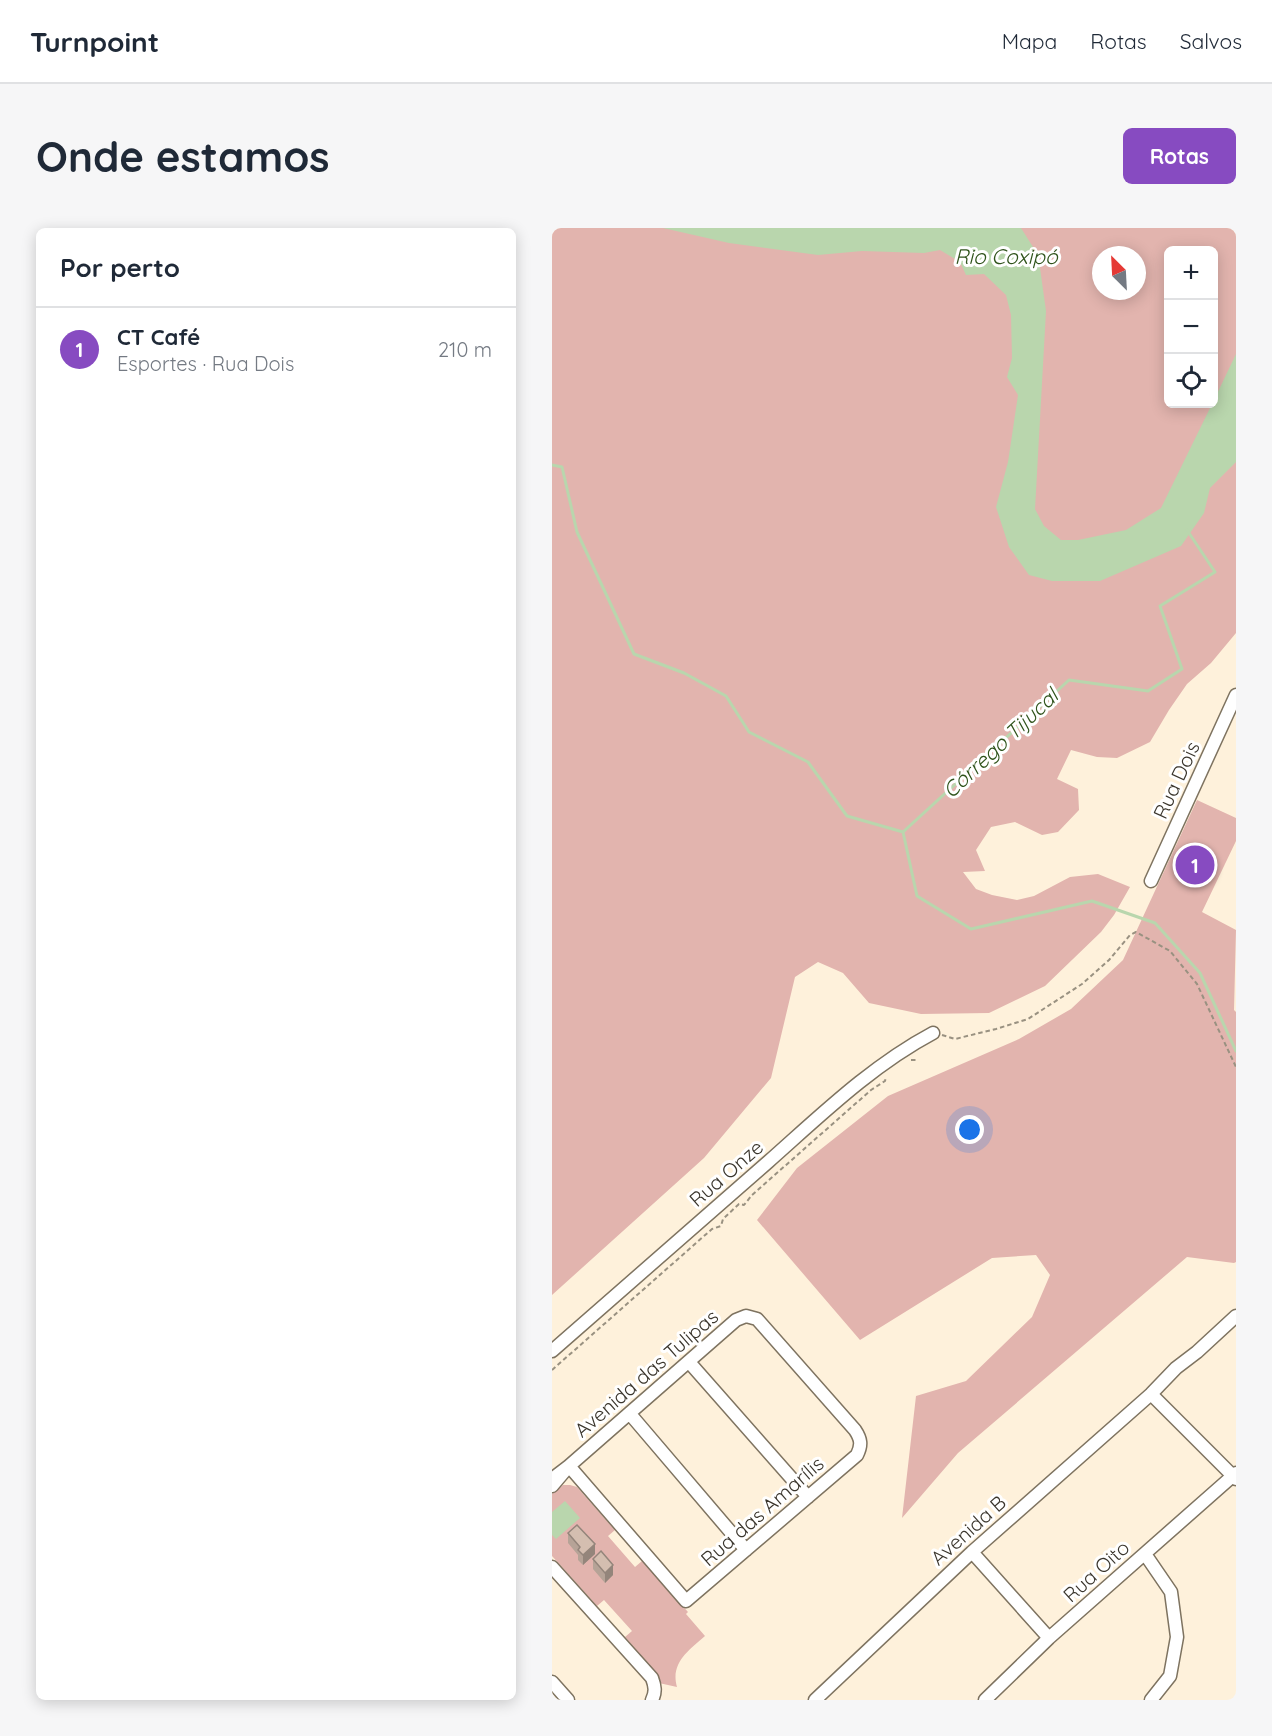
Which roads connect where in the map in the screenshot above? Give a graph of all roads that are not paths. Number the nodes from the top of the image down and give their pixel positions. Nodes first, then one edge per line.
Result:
1 (1236, 695) edge
2 (1151, 881) dead end
3 (933, 1033) road end
4 (1236, 1317) edge
5 (552, 1352) edge
6 (689, 1362) junction
7 (1151, 1394) junction
8 (630, 1414) junction
9 (860, 1448) joint
10 (569, 1466) junction
11 (1235, 1476) edge
12 (552, 1479) edge
13 (552, 1486) edge
14 (808, 1497) junction
15 (746, 1550) junction
16 (972, 1552) junction
17 (1144, 1554) junction
18 (552, 1568) edge
19 (1049, 1638) junction
20 (552, 1682) edge
21 (568, 1700) edge
22 (652, 1700) edge
23 (815, 1700) edge
24 (985, 1700) edge
25 (1152, 1700) edge

1 - 2 street, Rua Dois
3 - 5 street, Rua Onze
4 - 7 street, Avenida B
6 - 8 street, Avenida das Tulipas
6 - 9 street, Avenida das Tulipas
6 - 14 street
7 - 11 street
7 - 16 street, Avenida B
8 - 10 street, Avenida das Tulipas
8 - 15 street
9 - 14 street, Rua das Amarílis
10 - 12 street, Avenida das Tulipas
10 - 13 street, Avenida das Tulipas
10 - 15 street, Rua das Amarílis
11 - 17 street, Rua Oito
14 - 15 street, Rua das Amarílis
16 - 19 street
16 - 23 street, Avenida B
17 - 19 street, Rua Oito
17 - 25 street
18 - 22 street
19 - 24 street, Rua Oito
20 - 21 street

